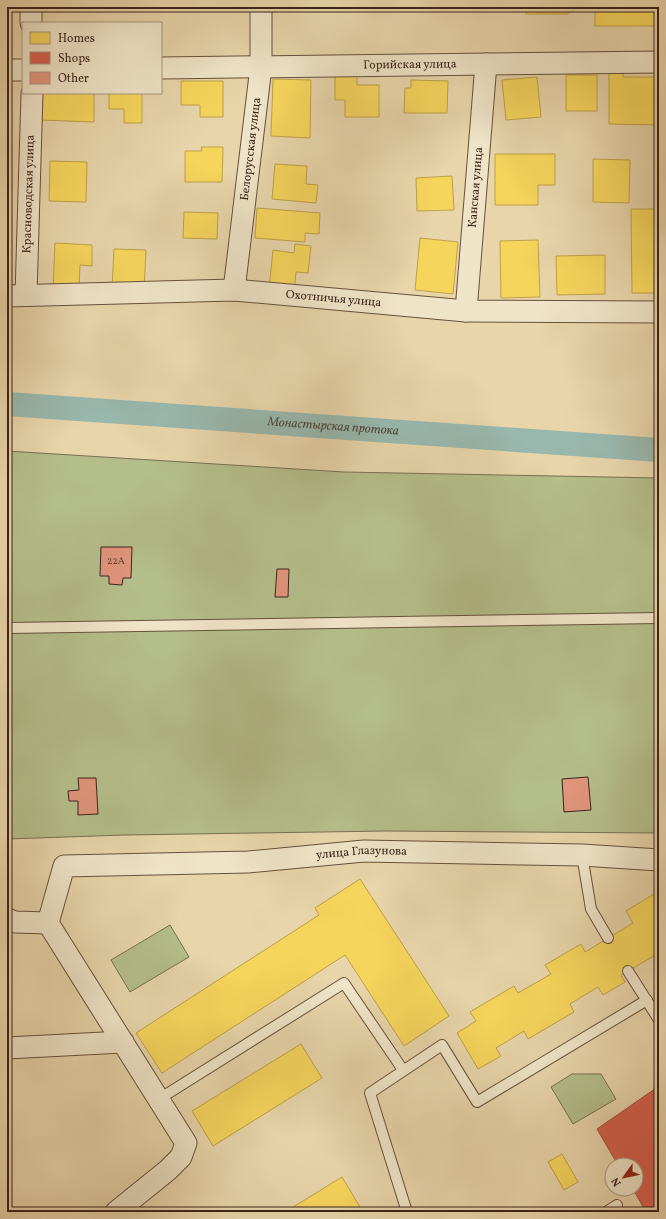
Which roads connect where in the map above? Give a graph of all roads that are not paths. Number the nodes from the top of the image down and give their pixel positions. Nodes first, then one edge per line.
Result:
1 (31, 7) edge
2 (261, 7) edge
3 (32, 22) edge
4 (659, 62) edge
5 (486, 64) junction
6 (261, 67) junction
7 (162, 68) edge
8 (7, 70) edge
9 (22, 70) edge
10 (32, 94) edge
11 (234, 290) junction
12 (17, 296) edge
13 (466, 311) junction
14 (659, 312) edge
15 (659, 618) edge
16 (7, 628) edge
17 (582, 856) junction
18 (659, 860) edge
19 (7, 919) edge
20 (48, 923) junction
21 (608, 938) dead end
22 (628, 971) dead end
23 (646, 1000) junction
24 (659, 1020) edge
25 (123, 1042) junction
26 (7, 1048) edge
27 (403, 1070) junction
28 (159, 1100) junction
29 (617, 1205) dead end
30 (116, 1212) edge
31 (408, 1212) edge
32 (606, 1212) edge

1 - 3 street
2 - 6 street, Белорусская улица
4 - 5 street, Горийская улица
5 - 6 street, Горийская улица
5 - 13 street, Канская улица
6 - 7 street, Горийская улица
6 - 11 street, Белорусская улица
8 - 9 street
10 - 12 street, Красноводская улица
11 - 12 street, Охотничья улица
11 - 13 street, Охотничья улица
13 - 14 street, Охотничья улица
15 - 16 lane
17 - 18 street, улица Глазунова
17 - 20 street, улица Глазунова
17 - 21 lane
19 - 20 street
20 - 25 street
22 - 23 lane
23 - 24 lane
23 - 27 lane
25 - 26 street
25 - 28 street
27 - 28 lane
27 - 31 lane
28 - 30 street
29 - 32 lane

